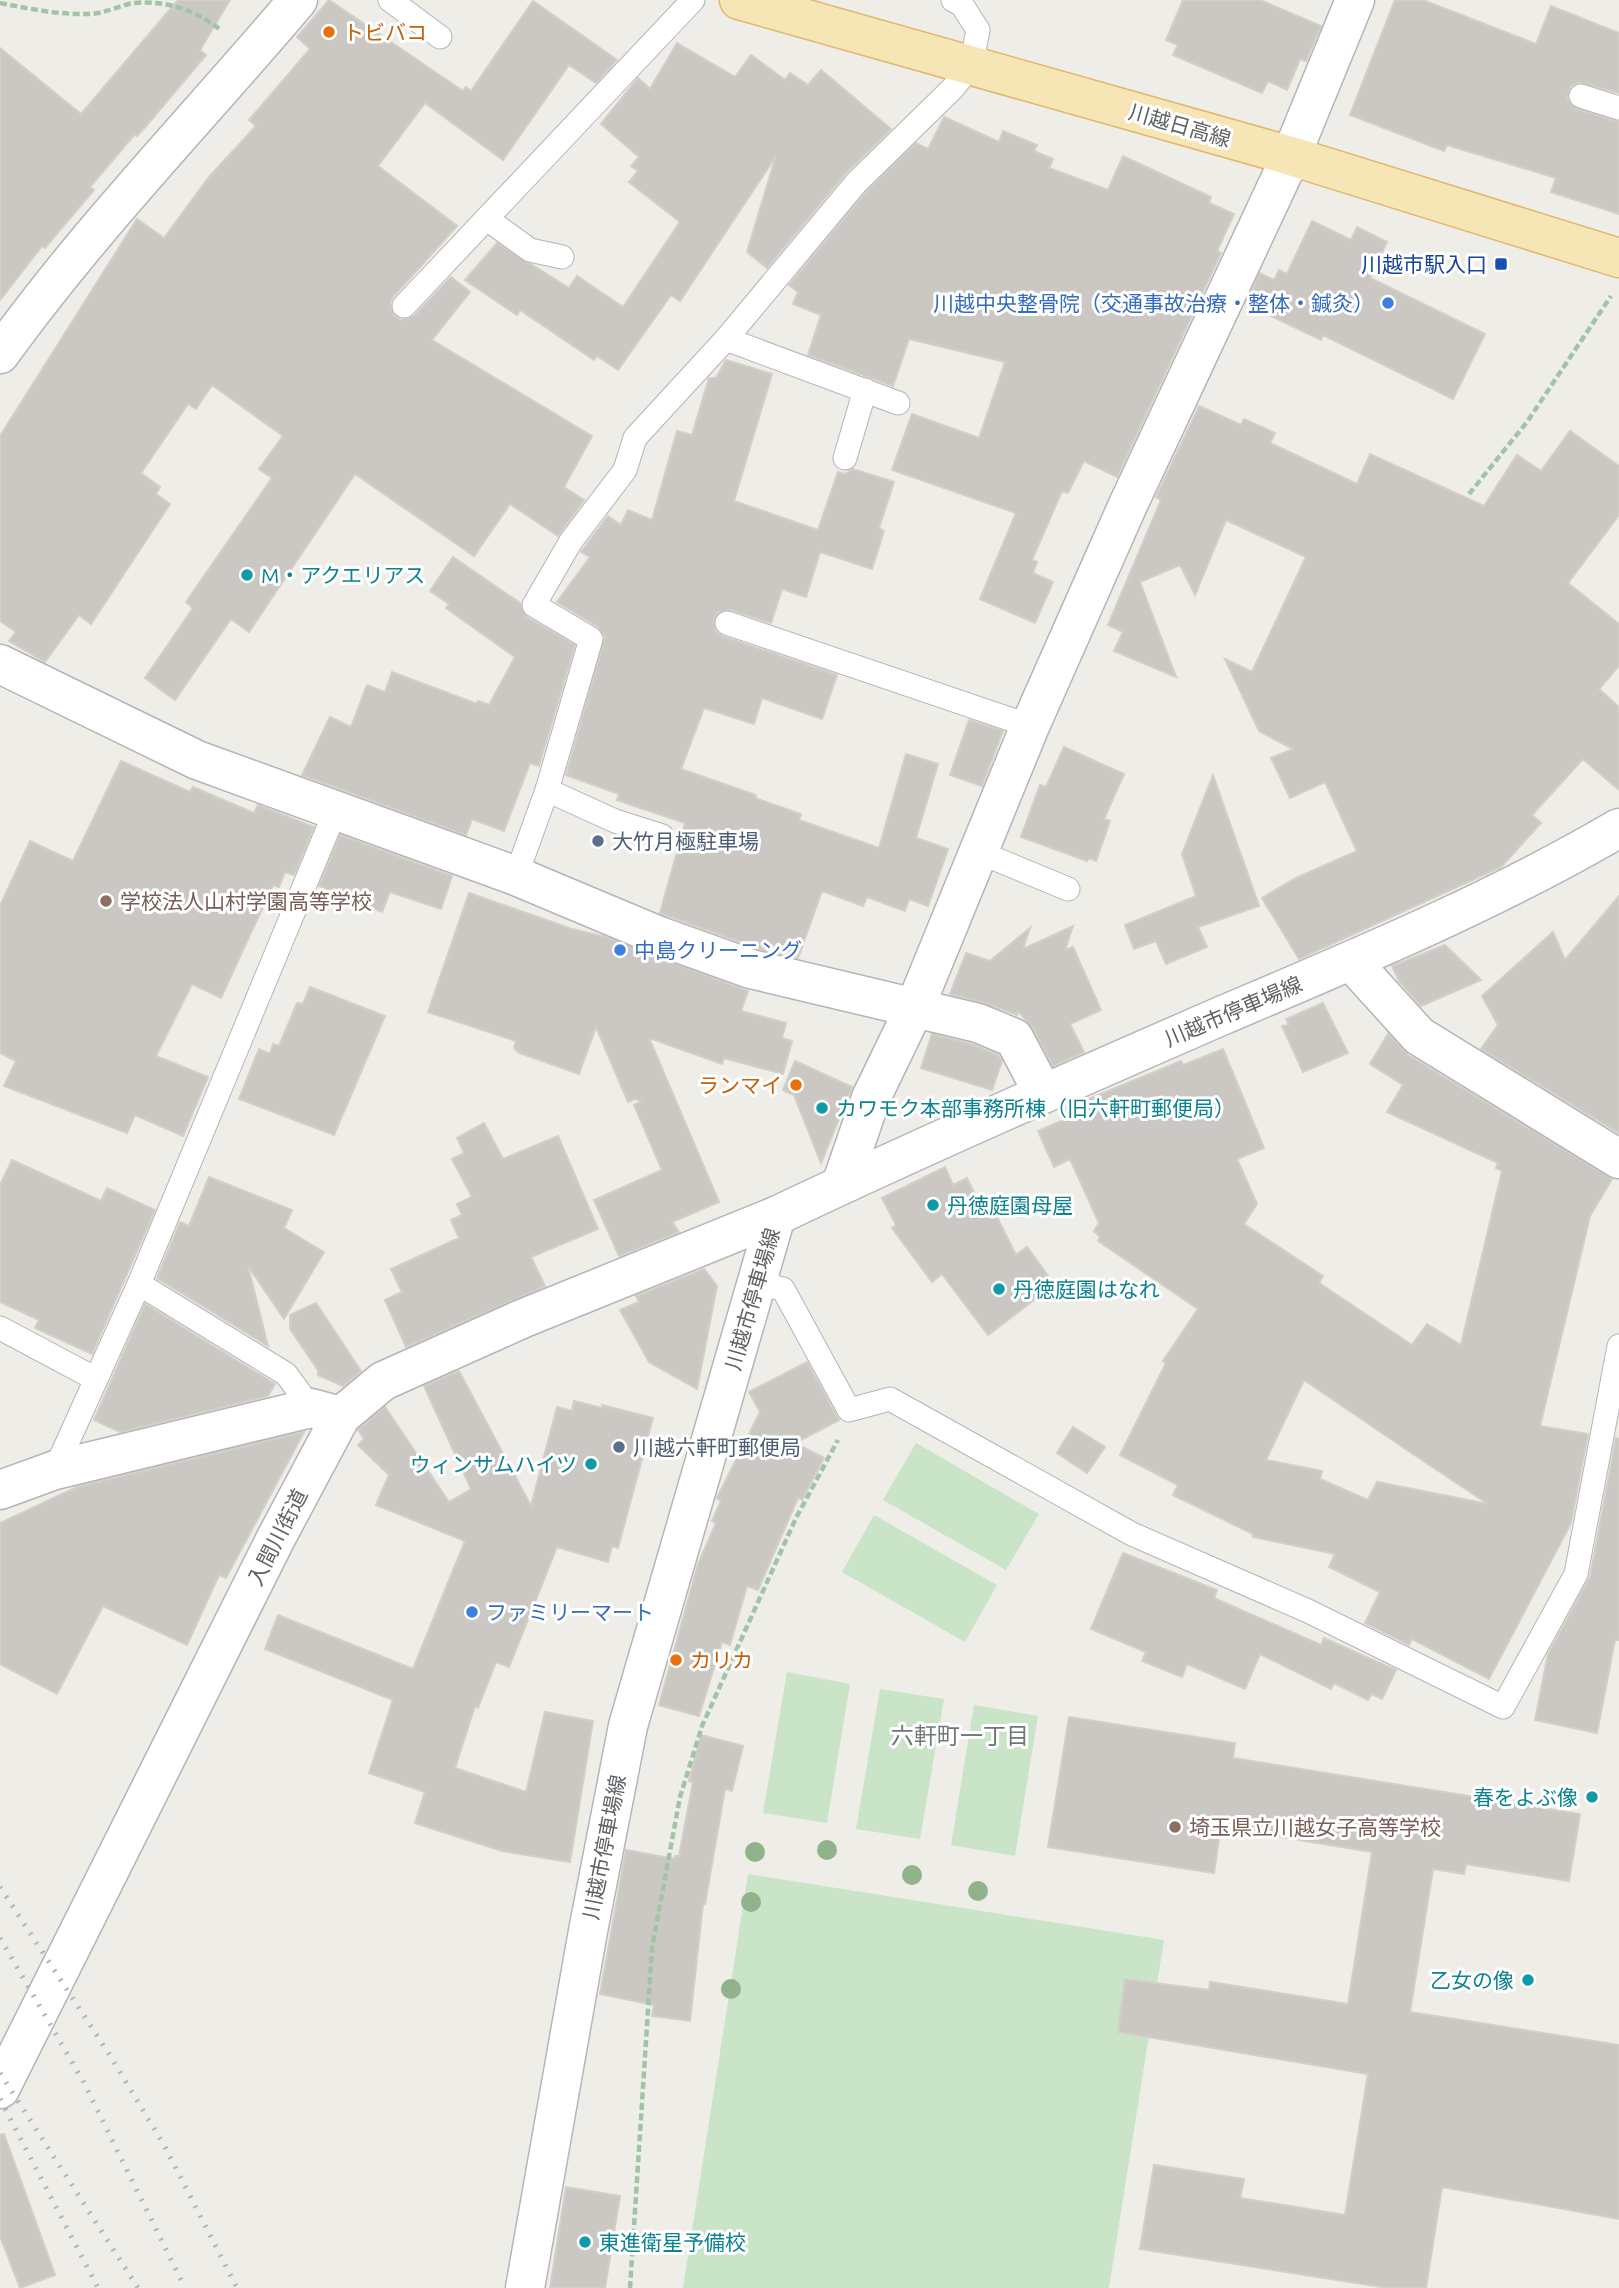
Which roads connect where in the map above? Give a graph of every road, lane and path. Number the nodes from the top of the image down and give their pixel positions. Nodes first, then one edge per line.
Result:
1 (298, 0) edge
2 (390, 0) edge
3 (693, 0) edge
4 (739, 0) edge
5 (953, 0) edge
6 (1355, 0) edge
7 (0, 3) edge
8 (440, 37) dead end
9 (252, 55) junction
10 (971, 66) junction
11 (1581, 96) dead end
12 (1619, 108) edge
13 (1291, 156) junction
14 (486, 219) junction
15 (562, 257) dead end
16 (1615, 276) edge
17 (404, 306) dead end
18 (726, 339) junction
19 (0, 354) edge
20 (865, 390) junction
21 (898, 403) dead end
22 (845, 458) dead end
23 (1469, 494) dead end
24 (727, 623) dead end
25 (0, 664) edge
26 (1030, 726) junction
27 (547, 790) junction
28 (335, 812) junction
29 (1619, 828) edge
30 (662, 836) dead end
31 (981, 852) junction
32 (516, 876) junction
33 (1068, 889) dead end
34 (1351, 961) junction
35 (915, 1007) junction
36 (1043, 1093) junction
37 (1619, 1159) edge
38 (841, 1185) junction
39 (776, 1216) junction
40 (756, 1283) junction
41 (139, 1284) junction
42 (0, 1328) edge
43 (1619, 1346) edge
44 (94, 1378) junction
45 (849, 1410) junction
46 (326, 1412) junction
47 (55, 1470) junction
48 (0, 1490) edge
49 (0, 2089) edge
50 (525, 2288) edge
51 (630, 2288) edge

1 - 9 street
2 - 8 lane
3 - 14 lane
4 - 10 main road, 川越日高線
5 - 10 lane
6 - 13 street
7 - 9 path
9 - 19 street
10 - 13 main road, 川越日高線
10 - 18 lane
11 - 12 lane
13 - 16 main road, 川越日高線
13 - 26 street
14 - 15 lane
14 - 17 lane
16 - 23 path
18 - 20 lane
18 - 27 lane
20 - 21 lane
20 - 22 lane
24 - 26 lane
25 - 28 street
26 - 31 street
27 - 30 lane
27 - 32 lane
28 - 32 street
28 - 41 lane
29 - 34 street, 川越市停車場線
31 - 33 lane
31 - 35 street
32 - 35 street
34 - 36 street, 川越市停車場線
34 - 37 street
35 - 36 street
35 - 38 street
36 - 38 street, 川越市停車場線
38 - 39 street, 川越市停車場線
39 - 40 street, 川越市停車場線
39 - 46 street, 入間川街道
40 - 45 lane
40 - 50 street, 川越市停車場線
41 - 44 lane
41 - 46 lane
42 - 44 lane
43 - 45 lane
44 - 47 lane
45 - 51 path
46 - 47 street
46 - 49 street, 入間川街道
47 - 48 street

